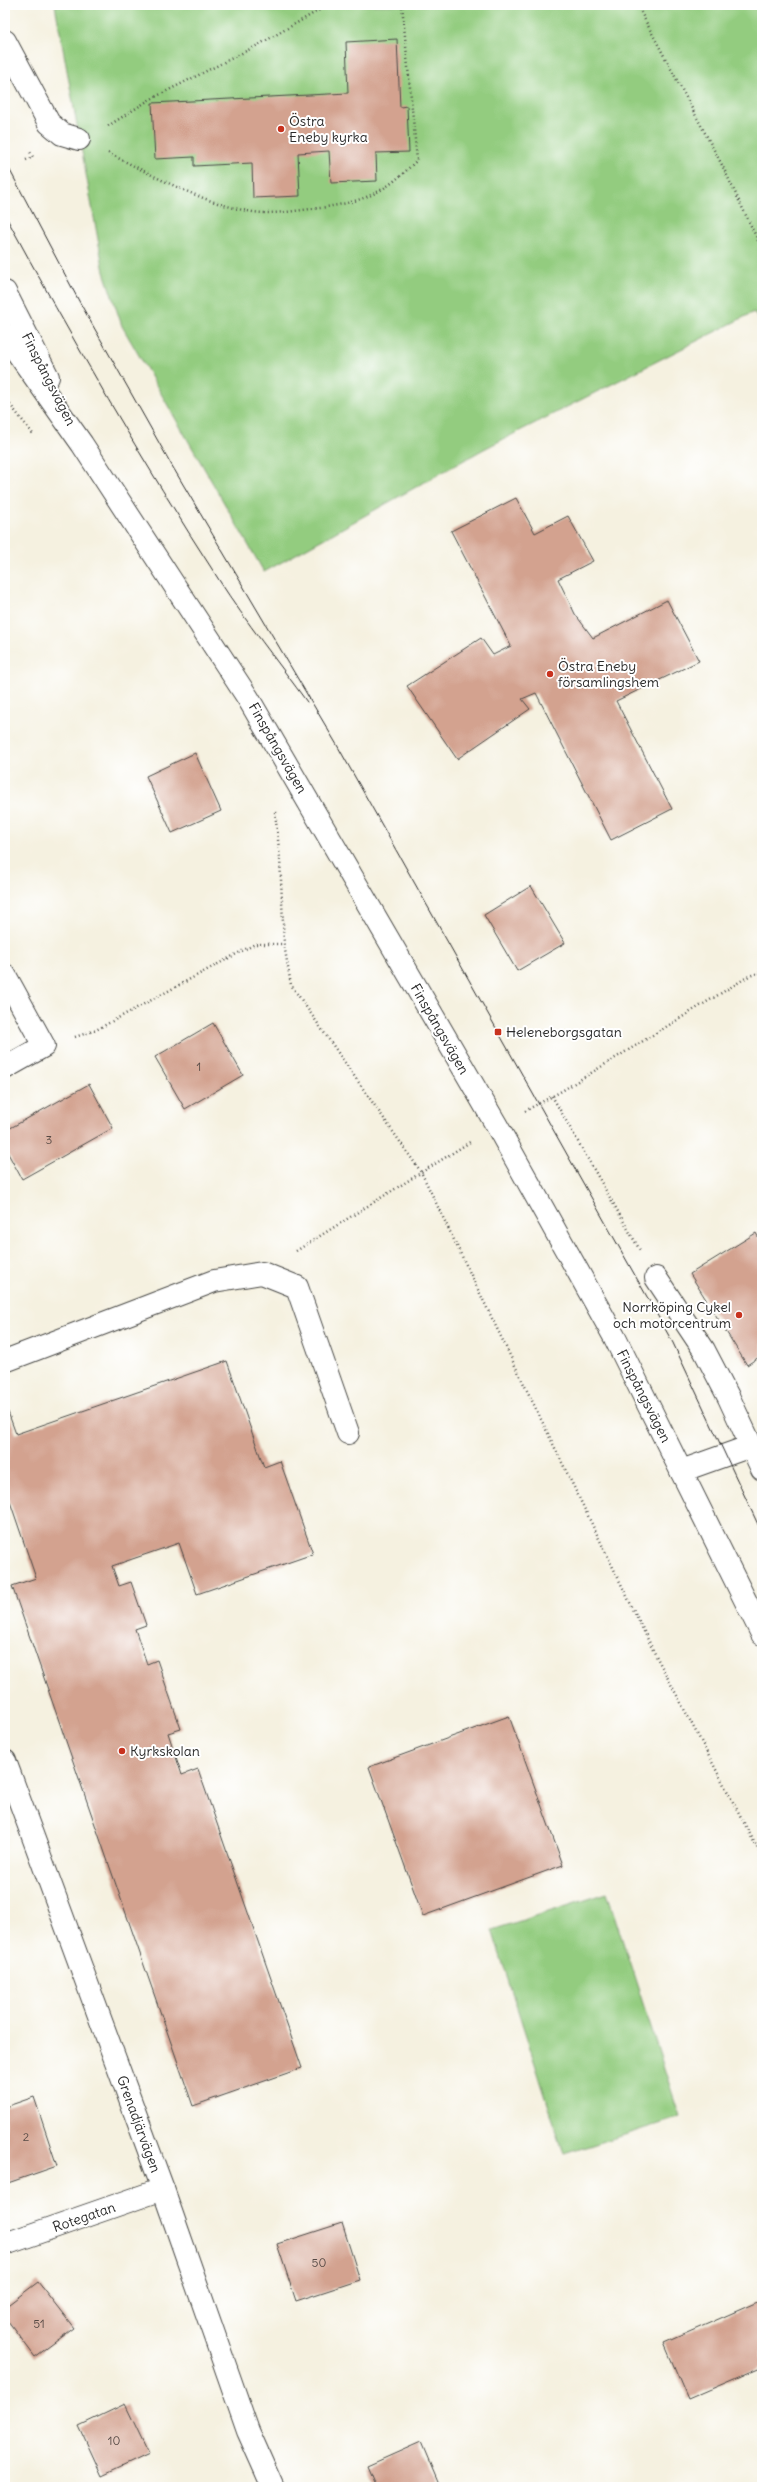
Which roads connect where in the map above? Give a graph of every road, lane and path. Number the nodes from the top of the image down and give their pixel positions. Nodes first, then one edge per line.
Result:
1 (328, 5) edge
2 (402, 5) edge
3 (637, 5) edge
4 (5, 41) edge
5 (79, 139) junction
6 (33, 157) dead end
7 (762, 249) edge
8 (5, 292) edge
9 (5, 335) edge
10 (5, 398) edge
11 (34, 436) dead end
12 (82, 444) junction
13 (272, 806) dead end
14 (284, 944) junction
15 (762, 972) edge
16 (5, 975) edge
17 (44, 1046) junction
18 (5, 1068) edge
19 (421, 1172) junction
20 (262, 1273) junction
21 (656, 1278) joint
22 (5, 1361) edge
23 (348, 1433) dead end
24 (751, 1446) junction
25 (762, 1469) edge
26 (682, 1470) junction
27 (762, 1634) edge
28 (5, 1761) edge
29 (762, 1857) edge
30 (163, 2189) junction
31 (5, 2244) edge
32 (274, 2487) edge

1 - 5 path
2 - 5 path
3 - 7 path
4 - 5 main road
5 - 6 path
8 - 12 main road, Finspångsvägen
9 - 12 main road, Finspångsvägen
10 - 11 path
12 - 26 main road, Finspångsvägen
13 - 14 path
14 - 17 path
14 - 19 path
15 - 21 path
16 - 17 main road
17 - 18 main road
19 - 20 path
19 - 29 path
20 - 22 main road
20 - 23 main road
21 - 24 main road
24 - 25 main road
24 - 26 main road
26 - 27 main road, Finspångsvägen
28 - 30 main road, Grenadjärvägen
30 - 31 main road, Rotegatan
30 - 32 main road, Grenadjärvägen

